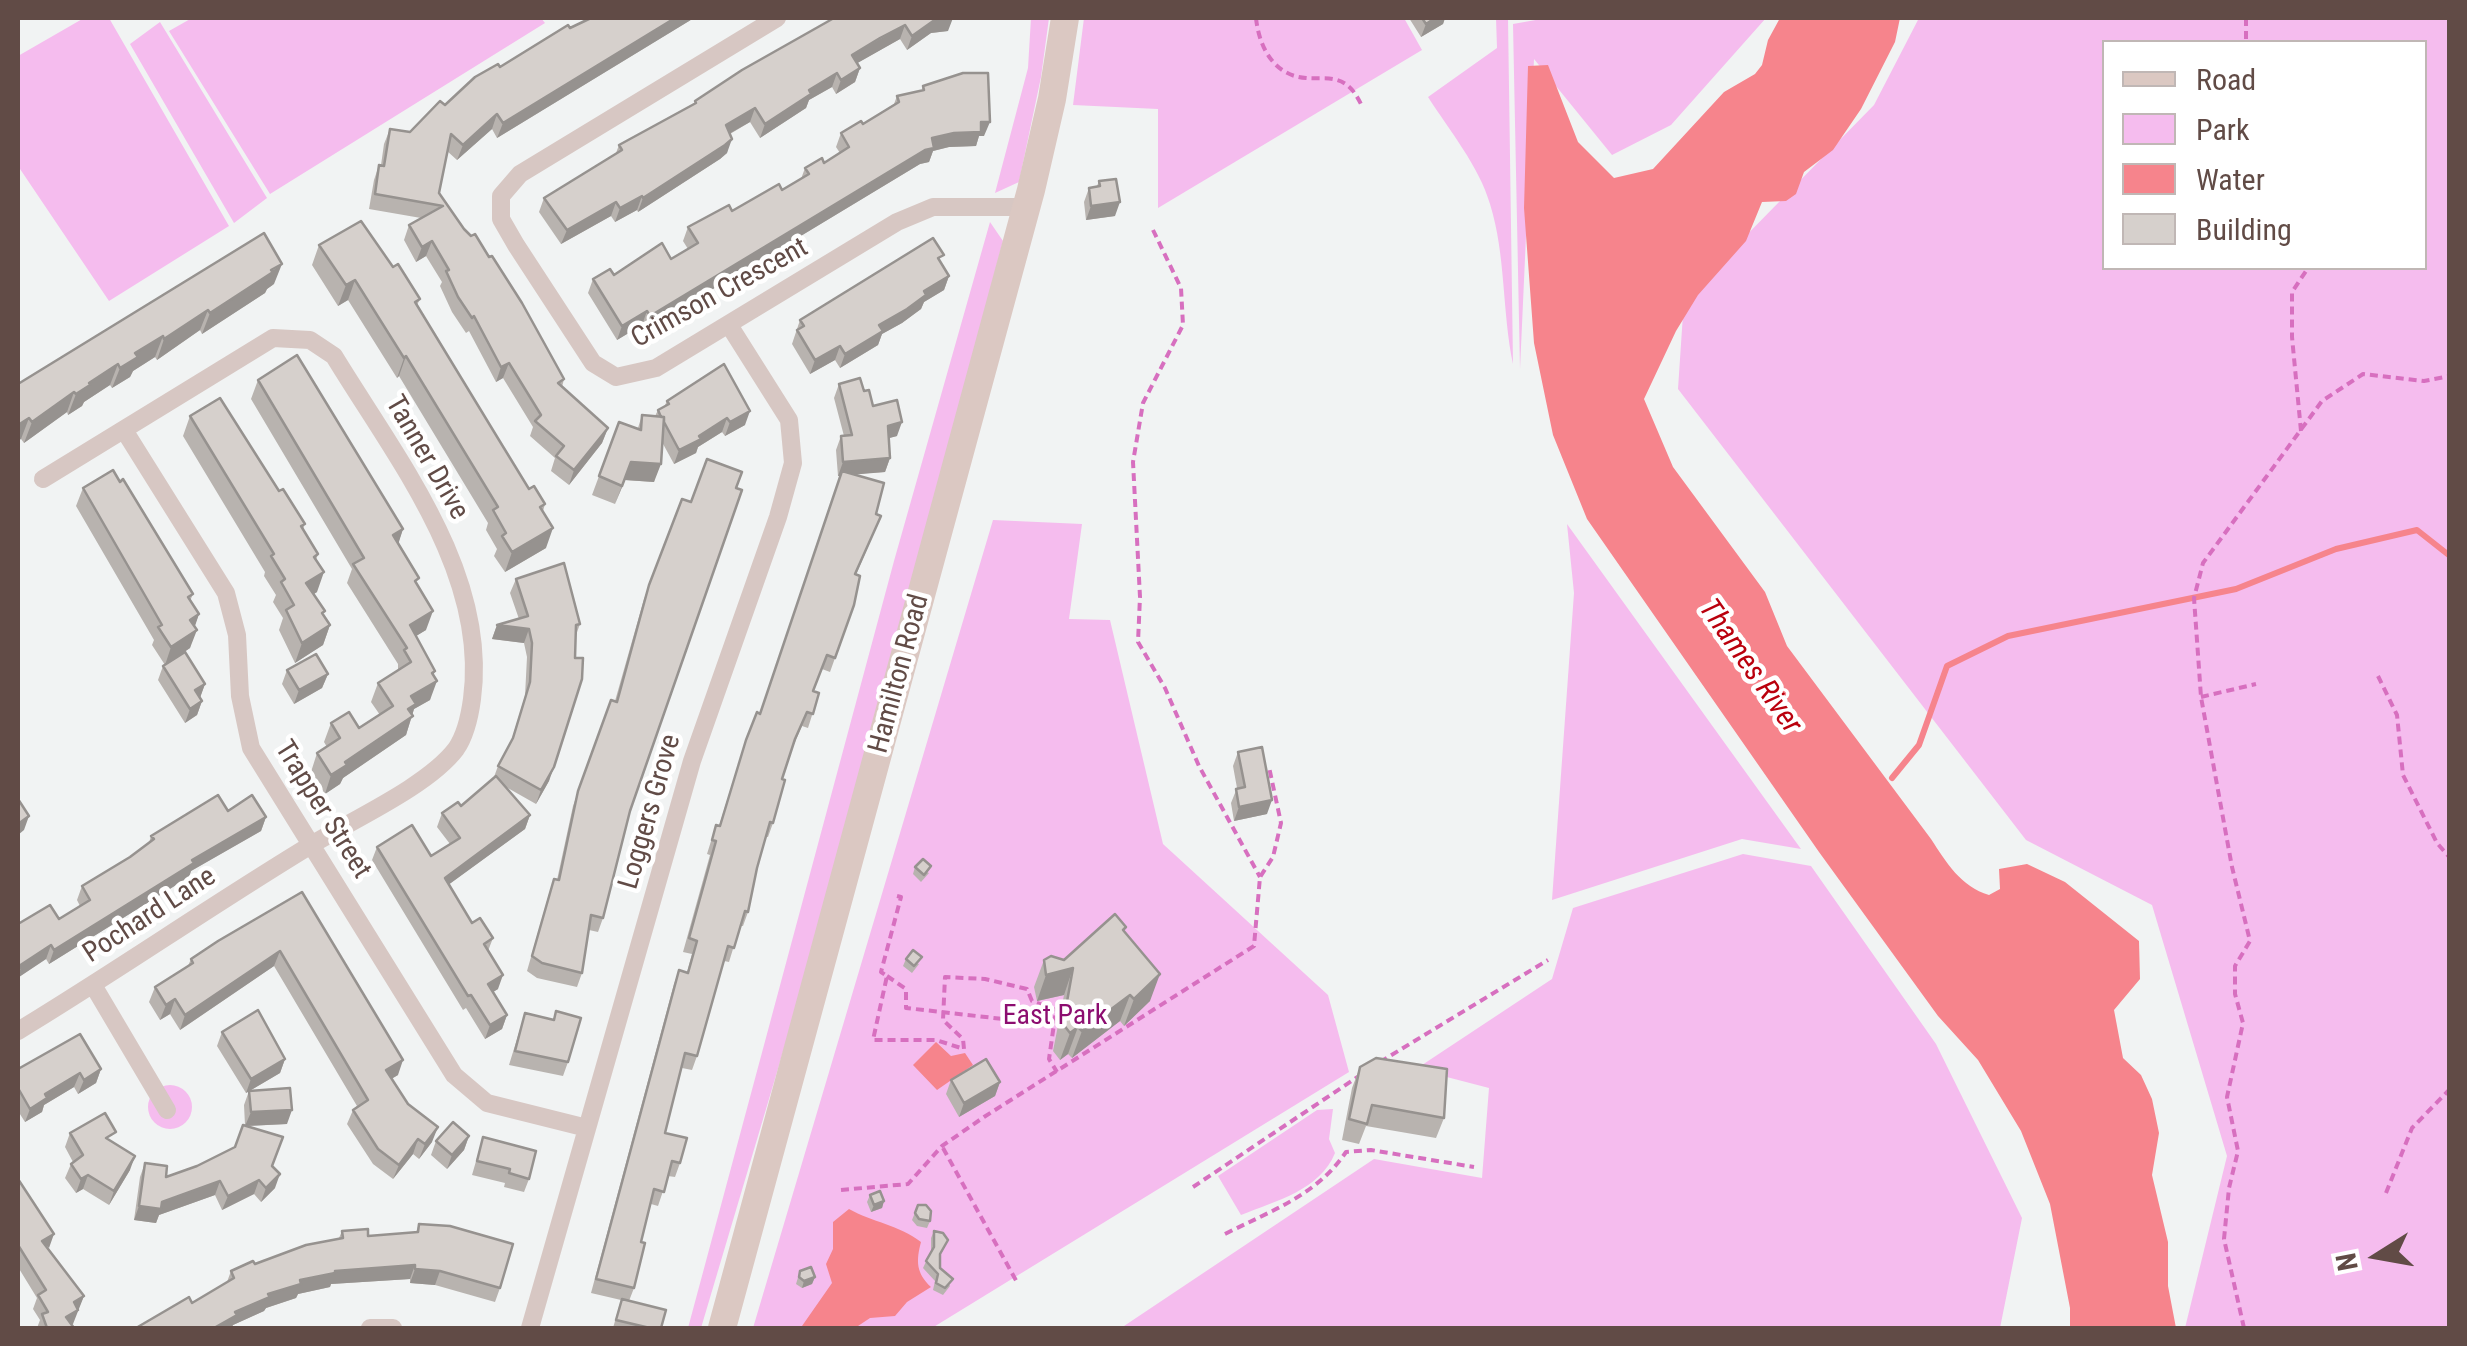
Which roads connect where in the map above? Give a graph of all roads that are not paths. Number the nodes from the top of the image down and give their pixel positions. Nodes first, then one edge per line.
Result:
1 (777, 18) edge
2 (1065, 18) edge
3 (1026, 208) junction
4 (730, 325) junction
5 (124, 430) junction
6 (43, 478) dead end
7 (312, 845) junction
8 (93, 985) junction
9 (18, 1031) edge
10 (167, 1110) dead end
11 (586, 1128) junction
12 (370, 1328) edge
13 (393, 1328) edge
14 (530, 1328) edge
15 (722, 1328) edge

1 - 4 street, Crimson Crescent
2 - 3 main road, Hamilton Road
3 - 4 street, Crimson Crescent
3 - 15 main road, Hamilton Road
4 - 11 street, Loggers Grove
5 - 6 street, Tanner Drive
5 - 7 street, Trapper Street
5 - 7 street, Tanner Drive
7 - 8 street, Pochard Lane
7 - 11 street, Trapper Street
8 - 9 street, Pochard Lane
8 - 10 street
11 - 14 street, Loggers Grove
12 - 13 street

